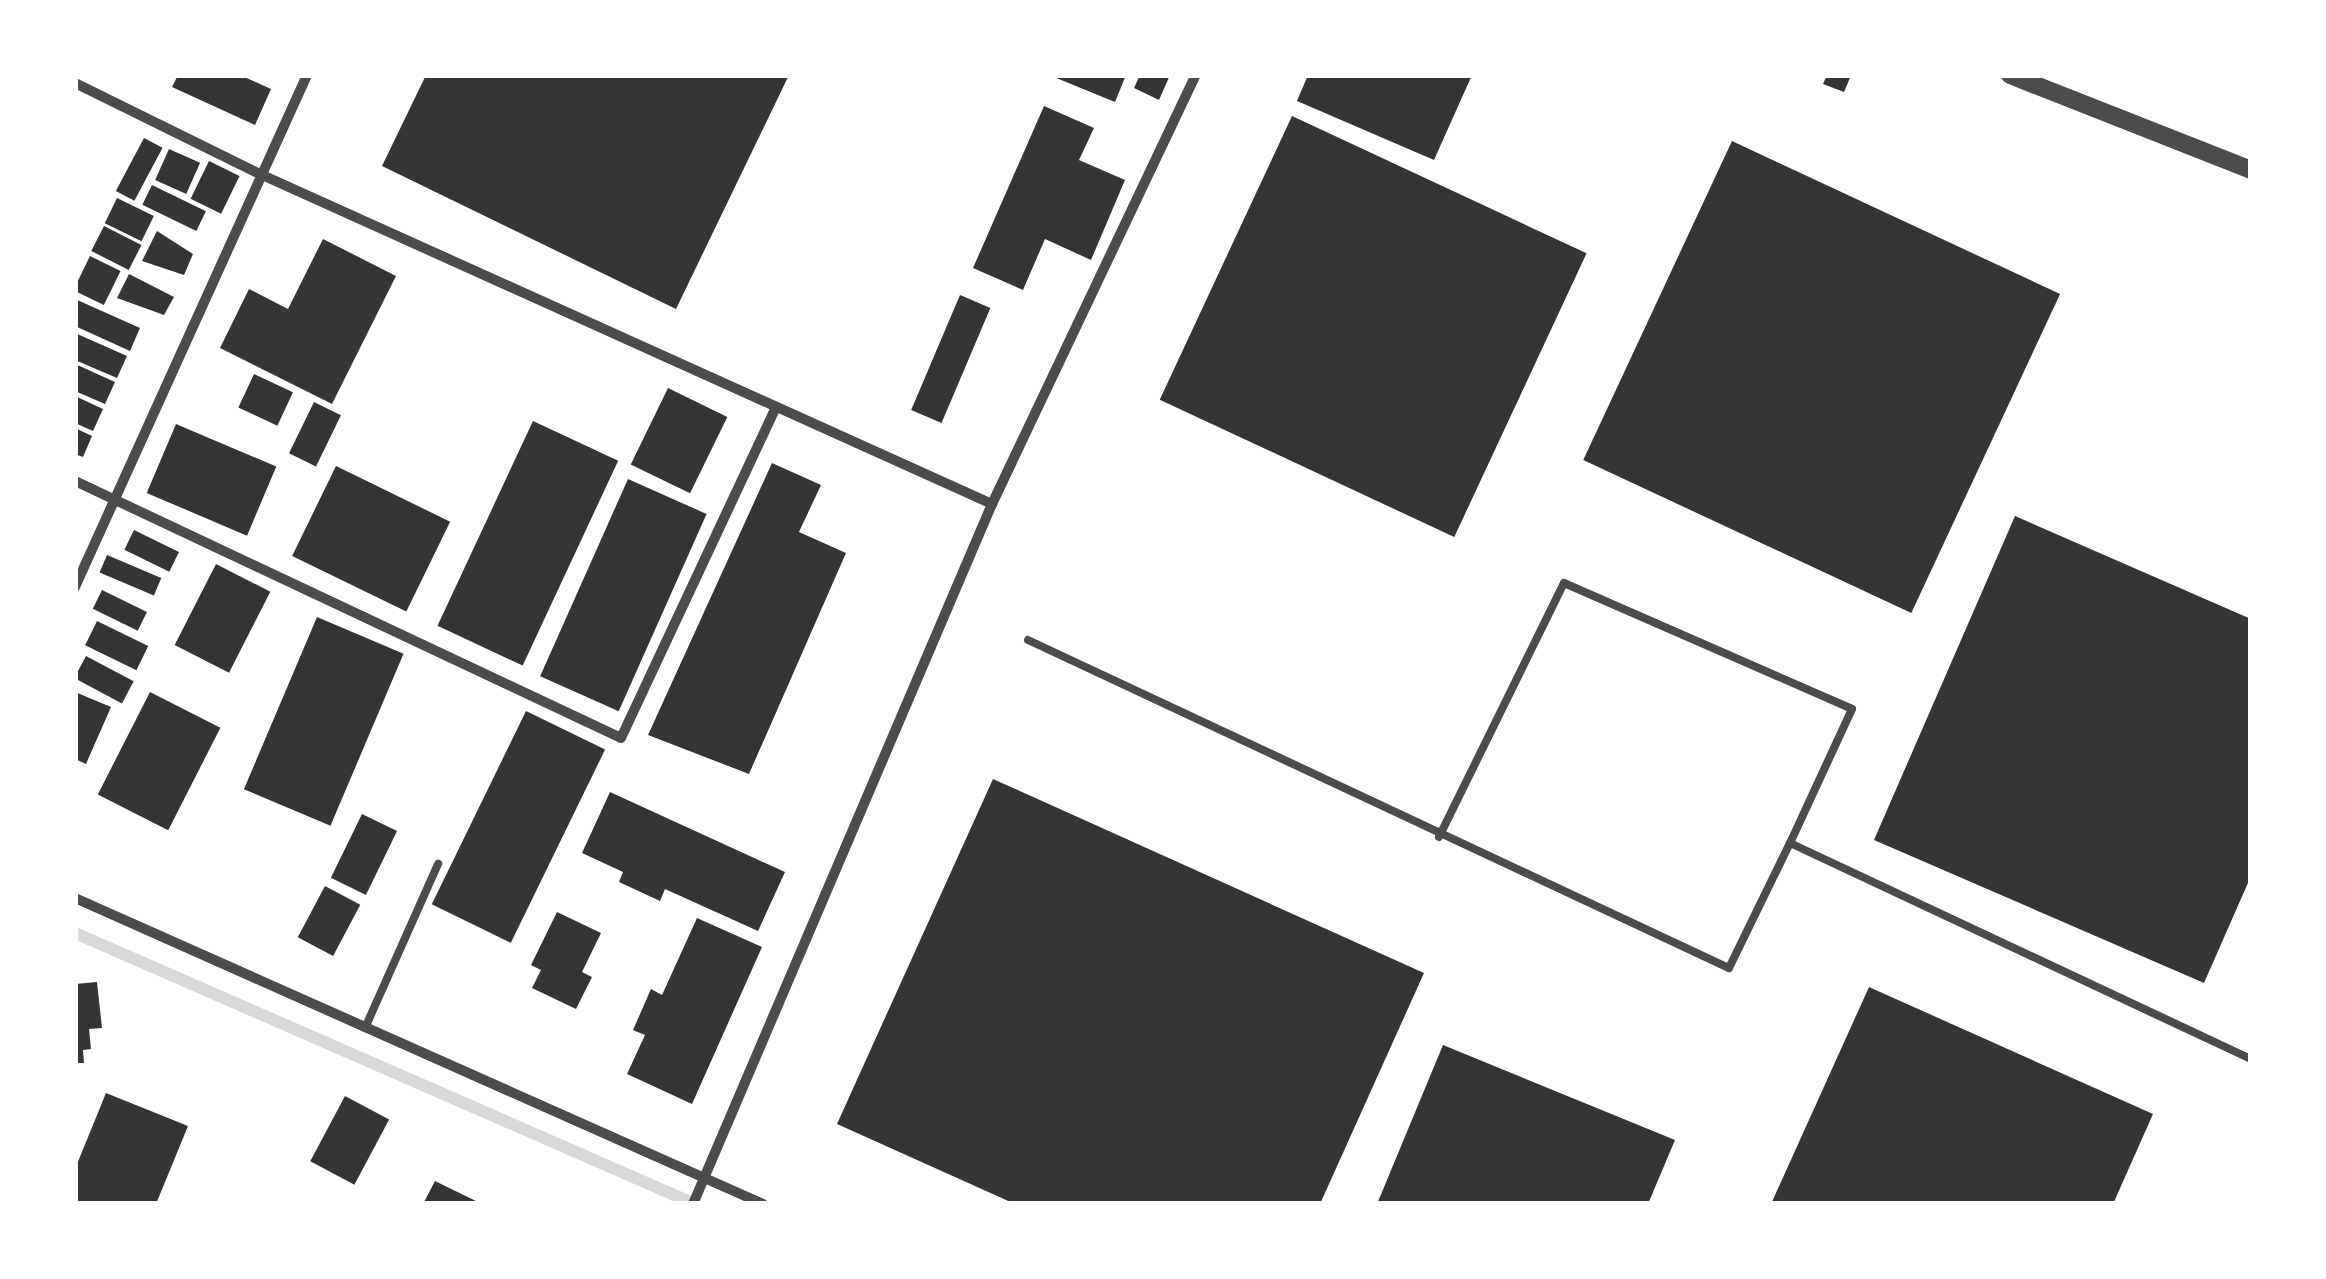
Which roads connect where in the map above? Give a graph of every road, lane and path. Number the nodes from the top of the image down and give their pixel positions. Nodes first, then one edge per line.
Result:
1 (306, 75) edge
2 (1196, 75) edge
3 (2010, 75) edge
4 (75, 84) edge
5 (2251, 170) edge
6 (260, 174) junction
7 (776, 407) junction
8 (75, 481) edge
9 (114, 499) junction
10 (992, 504) junction
11 (75, 587) edge
12 (1028, 640) dead end
13 (1438, 837) junction
14 (1790, 843) junction
15 (438, 864) dead end
16 (75, 898) edge
17 (365, 1028) junction
18 (2251, 1059) edge
19 (705, 1178) junction
20 (693, 1204) edge
21 (763, 1204) edge

1 - 6 street
2 - 10 street
3 - 5 street
4 - 6 street
6 - 7 street
6 - 9 street
7 - 9 street
7 - 10 street
8 - 9 street
9 - 11 street
10 - 19 street
12 - 13 lane
13 - 14 lane
13 - 14 lane
14 - 18 lane
15 - 17 lane
16 - 17 street
17 - 19 street
19 - 20 street
19 - 21 street

